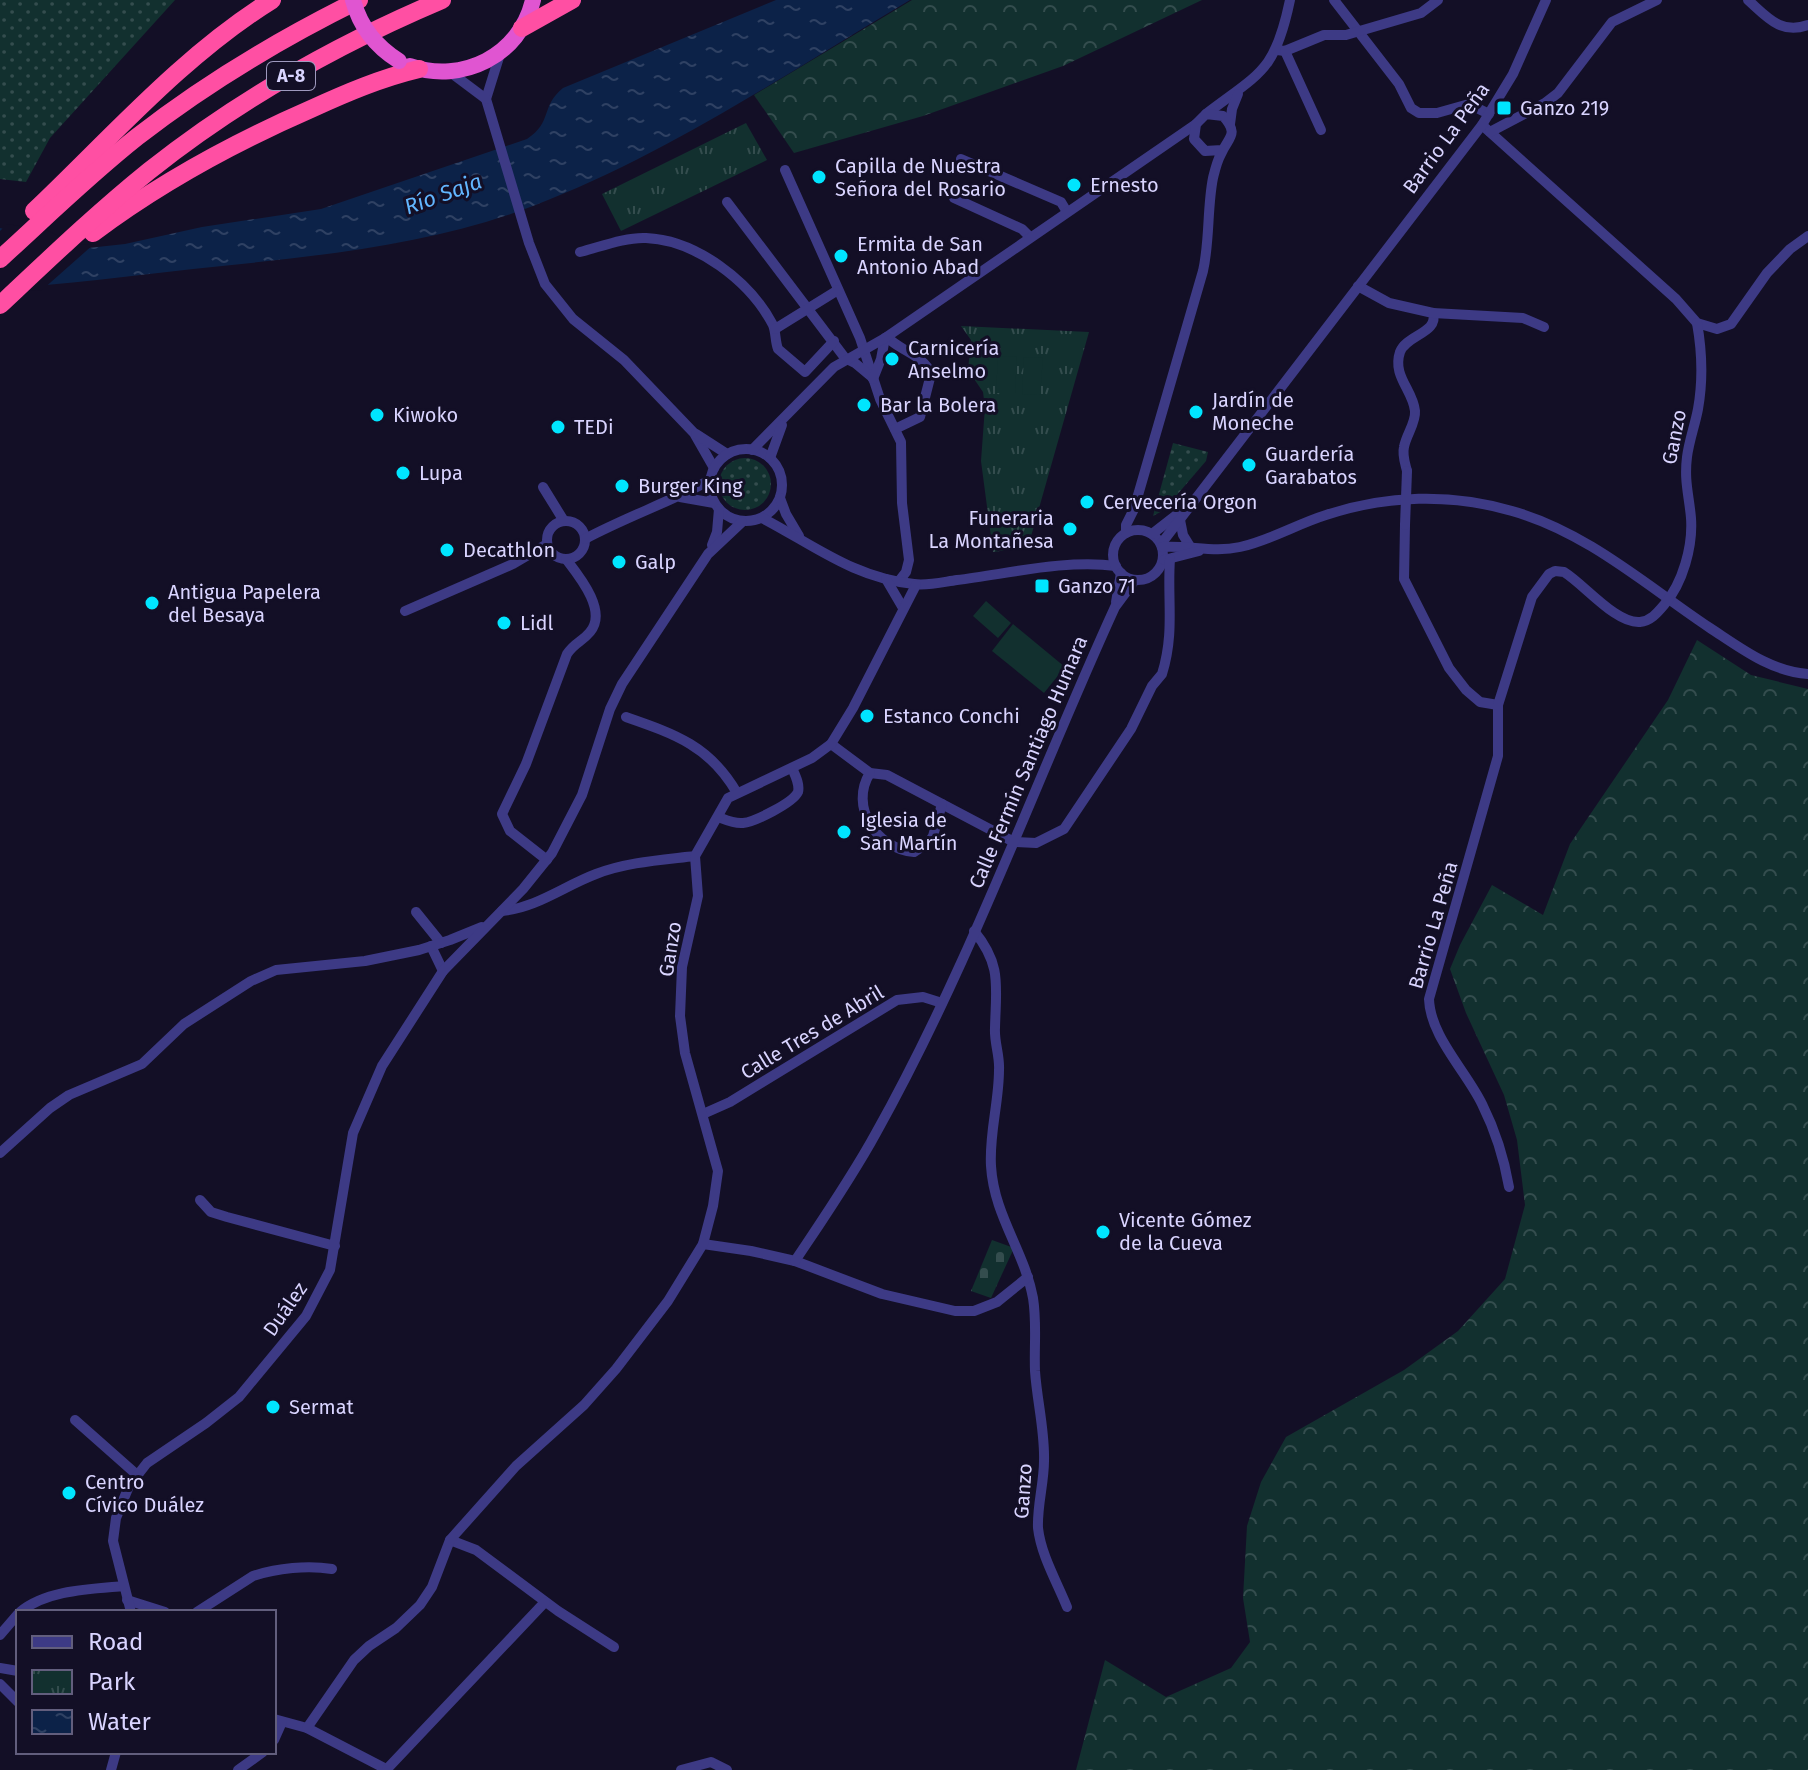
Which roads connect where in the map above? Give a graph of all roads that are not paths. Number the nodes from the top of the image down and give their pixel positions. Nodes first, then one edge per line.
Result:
1 (264, 0) edge
2 (272, 0) edge
3 (353, 0) edge
4 (359, 0) edge
5 (442, 0) edge
6 (572, 0) edge
7 (1290, 0) edge
8 (1334, 0) edge
9 (1438, 0) edge
10 (1546, 0) edge
11 (1657, 0) edge
12 (1748, 0) edge
13 (532, 3) edge
14 (1808, 25) edge
15 (522, 28) junction
16 (1357, 32) junction
17 (218, 37) junction
18 (1281, 51) junction
19 (501, 52) junction
20 (419, 69) junction
21 (450, 72) junction
22 (1239, 92) junction
23 (486, 99) junction
24 (1206, 114) junction
25 (1489, 114) junction
26 (1196, 124) junction
27 (1230, 124) junction
28 (1486, 128) junction
29 (1321, 130) dead end
30 (1170, 141) junction
31 (1202, 148) junction
32 (1222, 150) junction
33 (961, 159) dead end
34 (90, 168) junction
35 (785, 170) dead end
36 (157, 177) junction
37 (1213, 178) junction
38 (954, 198) dead end
39 (727, 202) dead end
40 (1067, 212) junction
41 (1808, 236) edge
42 (1030, 237) junction
43 (0, 244) edge
44 (580, 252) dead end
45 (0, 259) edge
46 (1358, 286) junction
47 (838, 290) junction
48 (0, 305) edge
49 (808, 309) junction
50 (0, 312) edge
51 (1433, 313) junction
52 (1697, 323) junction
53 (1544, 327) dead end
54 (775, 329) junction
55 (886, 338) junction
56 (834, 341) junction
57 (868, 348) junction
58 (845, 358) junction
59 (881, 359) junction
60 (873, 379) junction
61 (784, 419) junction
62 (895, 429) junction
63 (694, 433) junction
64 (752, 450) junction
65 (727, 454) junction
66 (770, 458) junction
67 (714, 468) junction
68 (710, 480) junction
69 (678, 497) junction
70 (780, 498) junction
71 (1193, 500) junction
72 (717, 506) junction
73 (1134, 509) junction
74 (762, 518) junction
75 (621, 520) junction
76 (1180, 520) junction
77 (564, 521) junction
78 (742, 522) junction
79 (578, 525) junction
80 (552, 528) junction
81 (1140, 530) junction
82 (1126, 533) junction
83 (1152, 534) junction
84 (800, 538) junction
85 (585, 539) junction
86 (547, 544) junction
87 (1161, 546) junction
88 (1191, 548) junction
89 (1205, 550) junction
90 (1114, 551) junction
91 (580, 553) junction
92 (708, 554) junction
93 (554, 556) junction
94 (566, 559) junction
95 (1166, 560) junction
96 (1091, 562) junction
97 (513, 564) junction
98 (1119, 570) junction
99 (886, 579) junction
100 (582, 580) junction
101 (1135, 580) junction
102 (899, 581) junction
103 (916, 585) junction
104 (1668, 600) junction
105 (1115, 607) junction
106 (903, 608) junction
107 (405, 611) dead end
108 (1808, 674) edge
109 (1498, 705) junction
110 (626, 717) dead end
111 (831, 744) junction
112 (792, 768) junction
113 (870, 773) junction
114 (737, 793) junction
115 (942, 804) junction
116 (718, 817) junction
117 (1014, 842) junction
118 (695, 856) junction
119 (547, 860) junction
120 (502, 911) junction
121 (416, 912) dead end
122 (488, 924) junction
123 (974, 931) junction
124 (436, 945) junction
125 (443, 971) junction
126 (942, 1003) junction
127 (703, 1114) junction
128 (0, 1153) edge
129 (1509, 1187) dead end
130 (200, 1200) dead end
131 (703, 1244) junction
132 (335, 1246) junction
133 (795, 1261) junction
134 (1028, 1277) junction
135 (75, 1420) dead end
136 (136, 1474) junction
137 (450, 1540) junction
138 (332, 1569) dead end
139 (124, 1586) junction
140 (127, 1600) junction
141 (545, 1602) junction
142 (1067, 1607) dead end
143 (23, 1610) edge
144 (130, 1610) edge
145 (159, 1610) edge
146 (200, 1610) edge
147 (16, 1616) edge
148 (0, 1635) edge
149 (614, 1647) dead end
150 (0, 1684) edge
151 (16, 1700) edge
152 (278, 1720) edge
153 (307, 1728) junction
154 (260, 1754) edge
155 (238, 1770) edge
156 (388, 1770) edge
157 (681, 1770) edge
158 (727, 1770) edge

1 - 17 highway
2 - 17 highway
3 - 20 highway, bridge
4 - 34 highway, A-8
5 - 36 highway, A-8
6 - 15 highway
7 - 18 street
8 - 16 street
9 - 16 street
10 - 25 street, Barrio La Peña
11 - 28 street
12 - 14 street
13 - 15 highway
15 - 19 highway
16 - 18 street
16 - 25 street
17 - 34 highway
18 - 22 street
18 - 29 street
19 - 21 highway
19 - 23 street
20 - 21 highway
20 - 36 highway
21 - 23 street
22 - 24 street
22 - 27 street
23 - 63 street
24 - 26 street
24 - 27 street
25 - 28 street, Barrio La Peña
26 - 30 street
26 - 31 street
27 - 32 street
28 - 46 street, Barrio La Peña
28 - 52 street
30 - 31 street
30 - 40 street
31 - 32 street
31 - 37 street
32 - 37 street
33 - 40 street
34 - 43 highway
34 - 45 highway, A-8
35 - 47 street
36 - 48 highway, A-8
36 - 50 highway
37 - 73 street
38 - 42 street
39 - 49 street
40 - 42 street
41 - 52 street
42 - 55 street
44 - 54 street
46 - 51 street
46 - 71 street, Barrio La Peña
47 - 49 street
47 - 57 street
49 - 54 street
49 - 56 street
51 - 53 street
51 - 109 street, bridge
52 - 104 street, Ganzo
54 - 56 street
55 - 57 street
55 - 59 street
55 - 62 street
56 - 58 street
57 - 58 street
57 - 59 street
57 - 60 street
58 - 60 street
58 - 61 street
59 - 60 street
60 - 62 street
61 - 64 street
61 - 66 street
62 - 102 street
63 - 65 street
63 - 67 street
64 - 65 street
64 - 66 street
65 - 67 street
66 - 70 street
67 - 68 street
68 - 69 street
68 - 72 street
69 - 72 street
69 - 75 street
70 - 74 street
70 - 84 street
71 - 76 street, Barrio La Peña
71 - 83 street, Barrio La Peña
72 - 78 street
72 - 92 street
73 - 81 street
73 - 82 street
74 - 78 street
74 - 84 street
75 - 79 street
75 - 85 street
76 - 87 street, Barrio La Peña
76 - 88 street
77 - 79 street
77 - 80 street
77 - 80 street
78 - 92 street
79 - 85 street
80 - 86 street
81 - 82 street
81 - 83 street
82 - 90 street
83 - 87 street
84 - 99 street
85 - 91 street
86 - 93 street
86 - 97 street
87 - 88 street
87 - 95 street
88 - 89 street
89 - 95 street
89 - 104 street
90 - 96 street
90 - 98 street
91 - 94 street
91 - 100 street
92 - 119 street
93 - 94 street
93 - 97 street
94 - 100 street
95 - 101 street
95 - 117 street
96 - 98 street
96 - 103 street
97 - 107 street
98 - 101 street
98 - 105 street, Calle Fermín Santiago Humara
99 - 102 street
99 - 106 street
100 - 119 street
101 - 105 street, Calle Fermín Santiago Humara
102 - 103 street
103 - 106 street
104 - 108 street
104 - 109 street, Barrio La Peña
105 - 117 street, Calle Fermín Santiago Humara
106 - 111 street
109 - 129 street, Barrio La Peña
110 - 114 street
111 - 112 street
111 - 113 street
112 - 114 street
112 - 116 street
113 - 115 street
113 - 115 street
114 - 116 street
115 - 117 street
116 - 118 street
117 - 123 street, Calle Fermín Santiago Humara
118 - 120 street
118 - 127 street, Ganzo
119 - 120 street
120 - 122 street
121 - 124 street
122 - 124 street
122 - 125 street
123 - 126 street, Calle Fermín Santiago Humara
123 - 134 street
124 - 125 street
124 - 128 street
125 - 132 street
126 - 127 street, Calle Tres de Abril
126 - 133 street, Calle Fermín Santiago Humara
127 - 131 street, Ganzo
130 - 132 street
131 - 133 street
131 - 137 street, Ganzo
132 - 136 street, Duález
133 - 134 street
134 - 142 street, Ganzo
135 - 136 street
136 - 139 street, Duález
137 - 141 street
137 - 153 street
138 - 146 street
139 - 140 street, Duález
139 - 143 street
140 - 144 street, Duález
140 - 145 street
141 - 149 street
141 - 156 street
147 - 148 street
150 - 151 street
152 - 153 street
153 - 156 street
154 - 155 street
157 - 158 street

